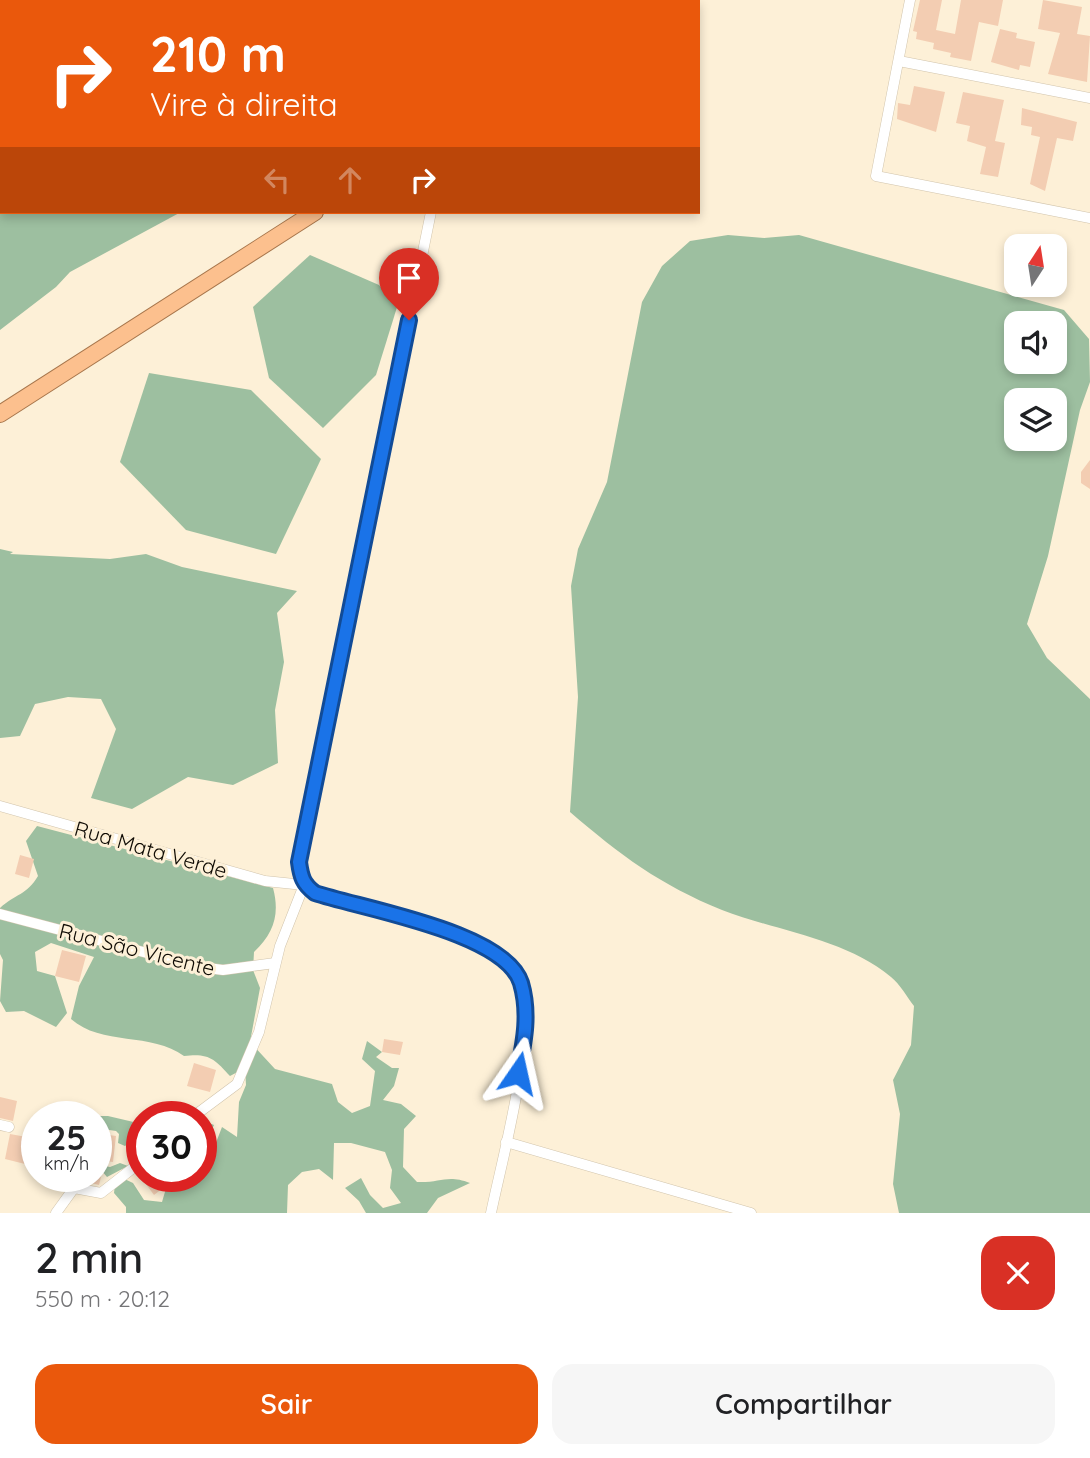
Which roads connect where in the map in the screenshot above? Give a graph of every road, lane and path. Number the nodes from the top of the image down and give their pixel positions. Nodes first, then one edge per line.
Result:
1 (910, 0) edge
2 (899, 61) junction
3 (1090, 98) edge
4 (312, 214) edge
5 (431, 214) edge
6 (1090, 218) edge
7 (0, 414) edge
8 (0, 807) edge
9 (304, 885) junction
10 (0, 914) edge
11 (275, 963) junction
12 (214, 1101) edge
13 (506, 1142) junction
14 (126, 1173) edge
15 (56, 1213) edge
16 (491, 1213) edge
17 (751, 1213) edge

1 - 2 street
2 - 3 street
2 - 6 street
4 - 7 highway
5 - 9 street
8 - 9 street, Rua Mata Verde
9 - 11 street
9 - 13 street, Rua Mata Verde
10 - 11 street, Rua São Vicente
11 - 12 street
13 - 16 street, Rua Mata Verde
13 - 17 street
14 - 15 street

